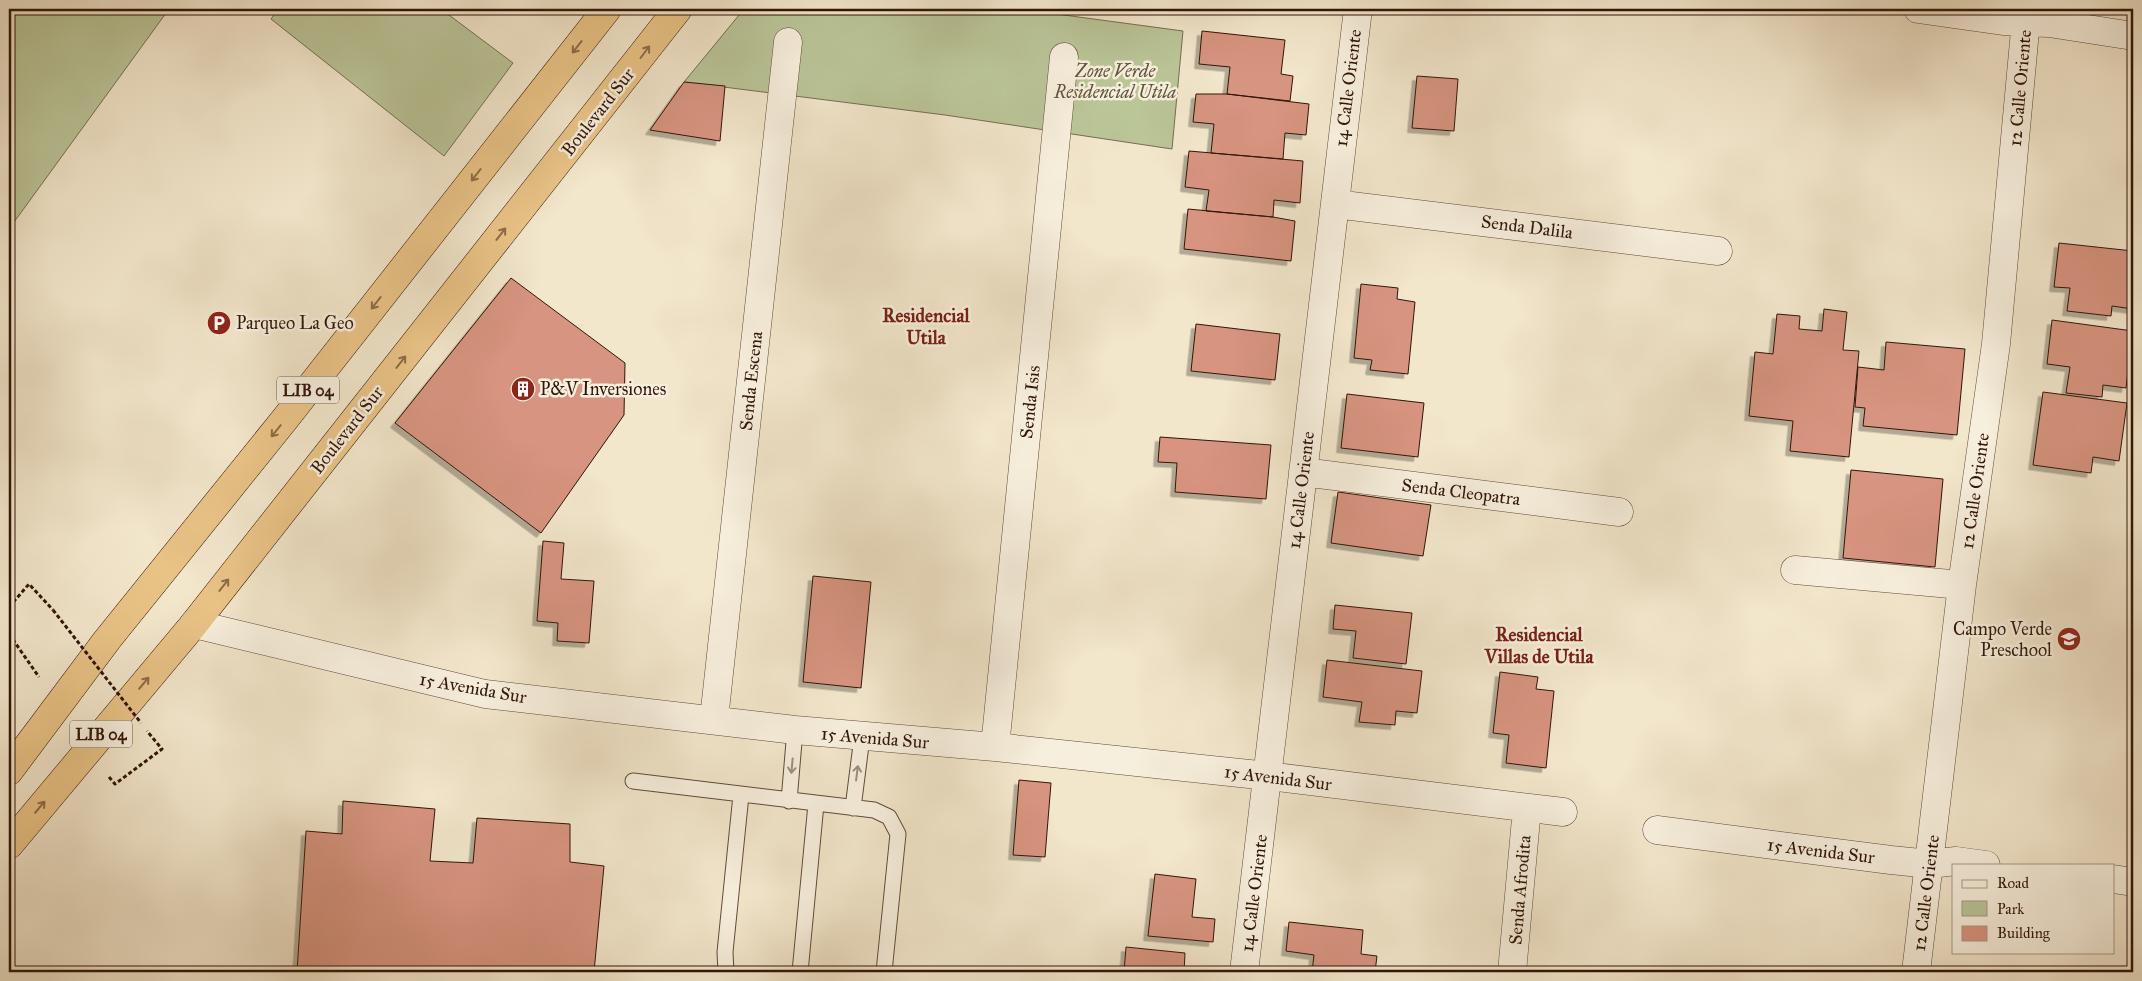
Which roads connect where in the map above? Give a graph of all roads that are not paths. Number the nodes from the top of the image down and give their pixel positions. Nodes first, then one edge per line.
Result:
1 (607, 9) edge
2 (678, 9) edge
3 (1358, 9) edge
4 (1918, 9) edge
5 (2026, 15) edge
6 (2133, 36) edge
7 (788, 42) dead end
8 (1064, 57) dead end
9 (1335, 204) junction
10 (1718, 251) dead end
11 (1303, 472) junction
12 (1619, 512) dead end
13 (1795, 570) dead end
14 (1962, 585) junction
15 (194, 624) junction
16 (714, 719) junction
17 (795, 730) junction
18 (862, 737) junction
19 (995, 747) junction
20 (9, 771) edge
21 (1268, 776) junction
22 (632, 781) dead end
23 (741, 795) junction
24 (789, 801) junction
25 (816, 804) junction
26 (852, 808) junction
27 (1527, 808) junction
28 (1563, 812) dead end
29 (1657, 830) dead end
30 (9, 845) edge
31 (1930, 864) junction
32 (1978, 864) edge
33 (2114, 879) edge
34 (2133, 882) edge
35 (726, 972) edge
36 (800, 972) edge
37 (884, 972) edge
38 (1244, 972) edge
39 (1512, 972) edge
40 (1916, 972) edge

1 -> 20 highway, LIB 04
15 -> 2 highway, Boulevard Sur / LIB 04
3 - 9 street, 14 Calle Oriente
4 - 5 street
5 - 6 street
5 - 14 street, 12 Calle Oriente
7 - 16 street, Senda Escena
8 - 19 street, Senda Isis
9 - 10 street, Senda Dalila
9 - 11 street, 14 Calle Oriente
11 - 12 street, Senda Cleopatra
11 - 21 street, 14 Calle Oriente
13 - 14 street
14 - 31 street, 12 Calle Oriente
15 - 16 street, 15 Avenida Sur
30 -> 15 highway, Boulevard Sur / LIB 04
16 - 17 street, 15 Avenida Sur
17 - 18 street, 15 Avenida Sur
17 -> 24 lane
18 - 19 street, 15 Avenida Sur
26 -> 18 lane
19 - 21 street, 15 Avenida Sur
21 - 27 street, 15 Avenida Sur
21 - 38 street, 14 Calle Oriente
22 - 23 lane
23 - 24 lane
23 - 35 lane
24 - 25 lane
25 - 26 lane
25 - 36 lane
26 - 37 lane
27 - 28 street, 15 Avenida Sur
27 - 39 street, Senda Afrodita
29 - 31 street, 15 Avenida Sur
31 - 32 street, 15 Avenida Sur
31 - 40 street, 12 Calle Oriente
33 - 34 street

